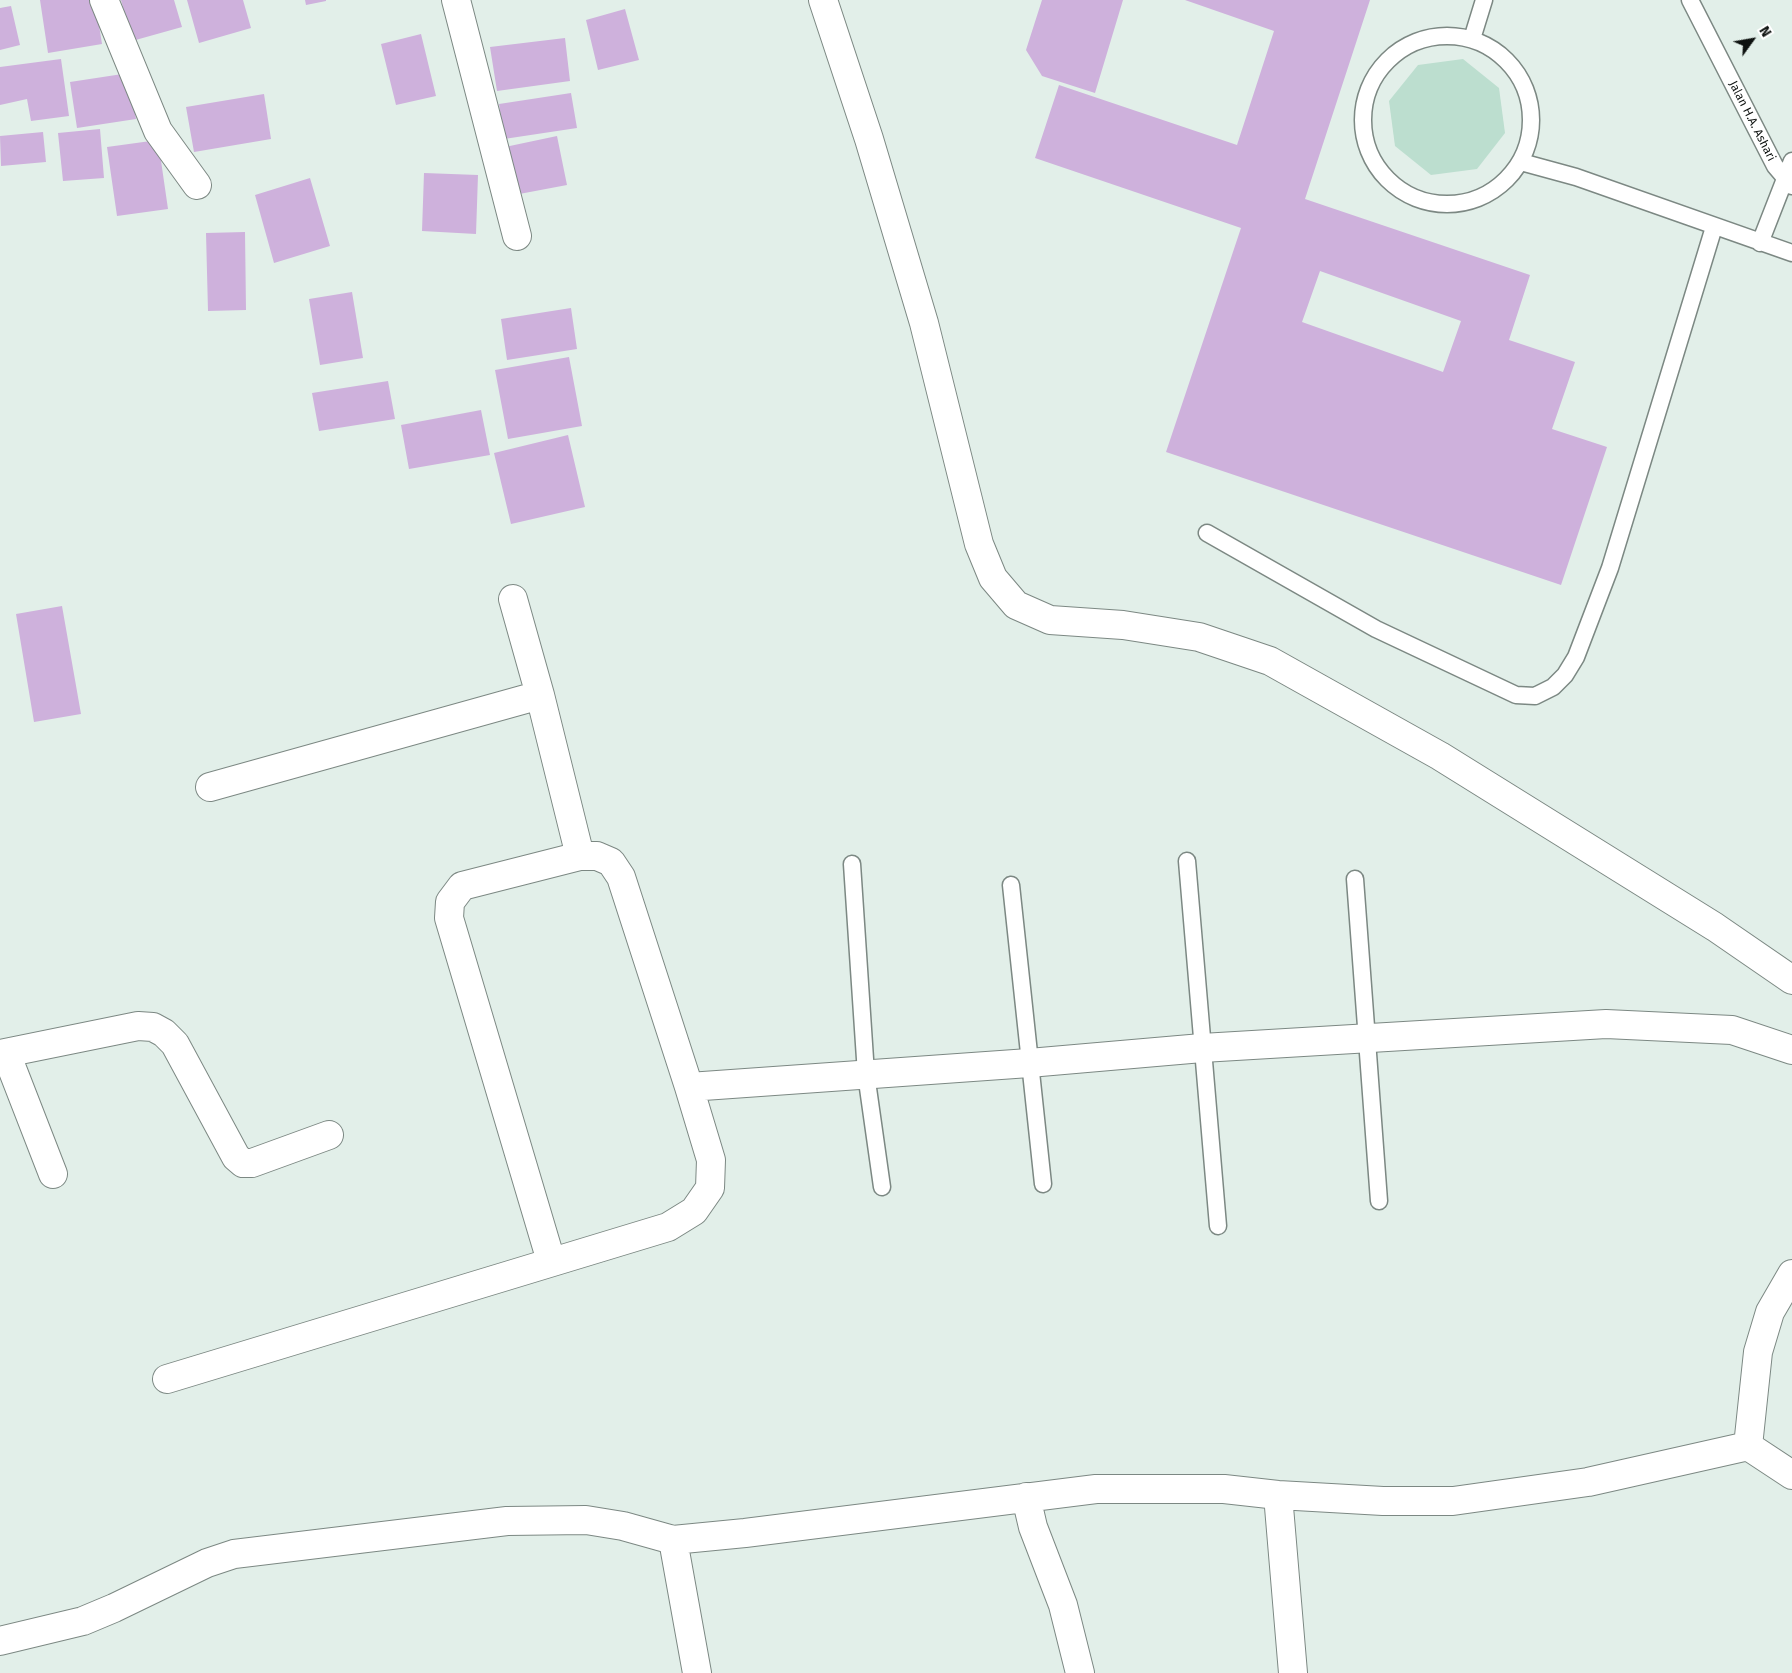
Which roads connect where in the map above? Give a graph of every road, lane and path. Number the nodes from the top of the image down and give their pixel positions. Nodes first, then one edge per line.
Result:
1 (104, 0) edge
2 (456, 0) edge
3 (823, 0) edge
4 (1484, 0) edge
5 (1690, 0) edge
6 (1472, 39) junction
7 (1792, 160) edge
8 (1521, 162) junction
9 (1788, 183) edge
10 (197, 185) dead end
11 (1714, 227) junction
12 (517, 236) dead end
13 (1760, 243) junction
14 (1792, 253) edge
15 (1207, 533) dead end
16 (513, 599) dead end
17 (540, 695) junction
18 (210, 788) dead end
19 (580, 856) junction
20 (1187, 861) dead end
21 (852, 864) dead end
22 (1355, 879) dead end
23 (1011, 885) dead end
24 (1792, 980) edge
25 (1368, 1037) junction
26 (1202, 1048) junction
27 (1792, 1050) edge
28 (3, 1053) edge
29 (1029, 1063) junction
30 (866, 1074) junction
31 (689, 1087) junction
32 (329, 1135) dead end
33 (53, 1174) dead end
34 (1043, 1184) dead end
35 (882, 1187) dead end
36 (1379, 1201) dead end
37 (1218, 1226) dead end
38 (551, 1261) junction
39 (1792, 1274) edge
40 (167, 1379) dead end
41 (1748, 1446) junction
42 (1792, 1475) edge
43 (1278, 1495) junction
44 (1026, 1497) junction
45 (673, 1540) junction
46 (0, 1641) edge
47 (697, 1673) edge
48 (1080, 1673) edge
49 (1293, 1673) edge

1 - 10 street
2 - 12 street
3 - 24 street
4 - 6 lane
5 - 9 lane, Jalan H.A. Ashari
6 - 8 lane
6 - 8 lane
7 - 9 lane
8 - 11 lane
9 - 13 lane
11 - 13 lane
11 - 15 lane
13 - 14 lane
16 - 17 street
17 - 18 street
17 - 19 street
19 - 31 street
19 - 38 street
20 - 26 lane
21 - 30 lane
22 - 25 lane
23 - 29 lane
25 - 26 street
25 - 27 street
25 - 36 lane
26 - 29 street
26 - 37 lane
28 - 32 street
28 - 33 street
29 - 30 street
29 - 34 lane
30 - 31 street
30 - 35 lane
31 - 38 street
38 - 40 street
39 - 41 street
41 - 42 street
41 - 43 street
43 - 44 street
43 - 49 street
44 - 45 street
44 - 48 street
45 - 46 street
45 - 47 street

